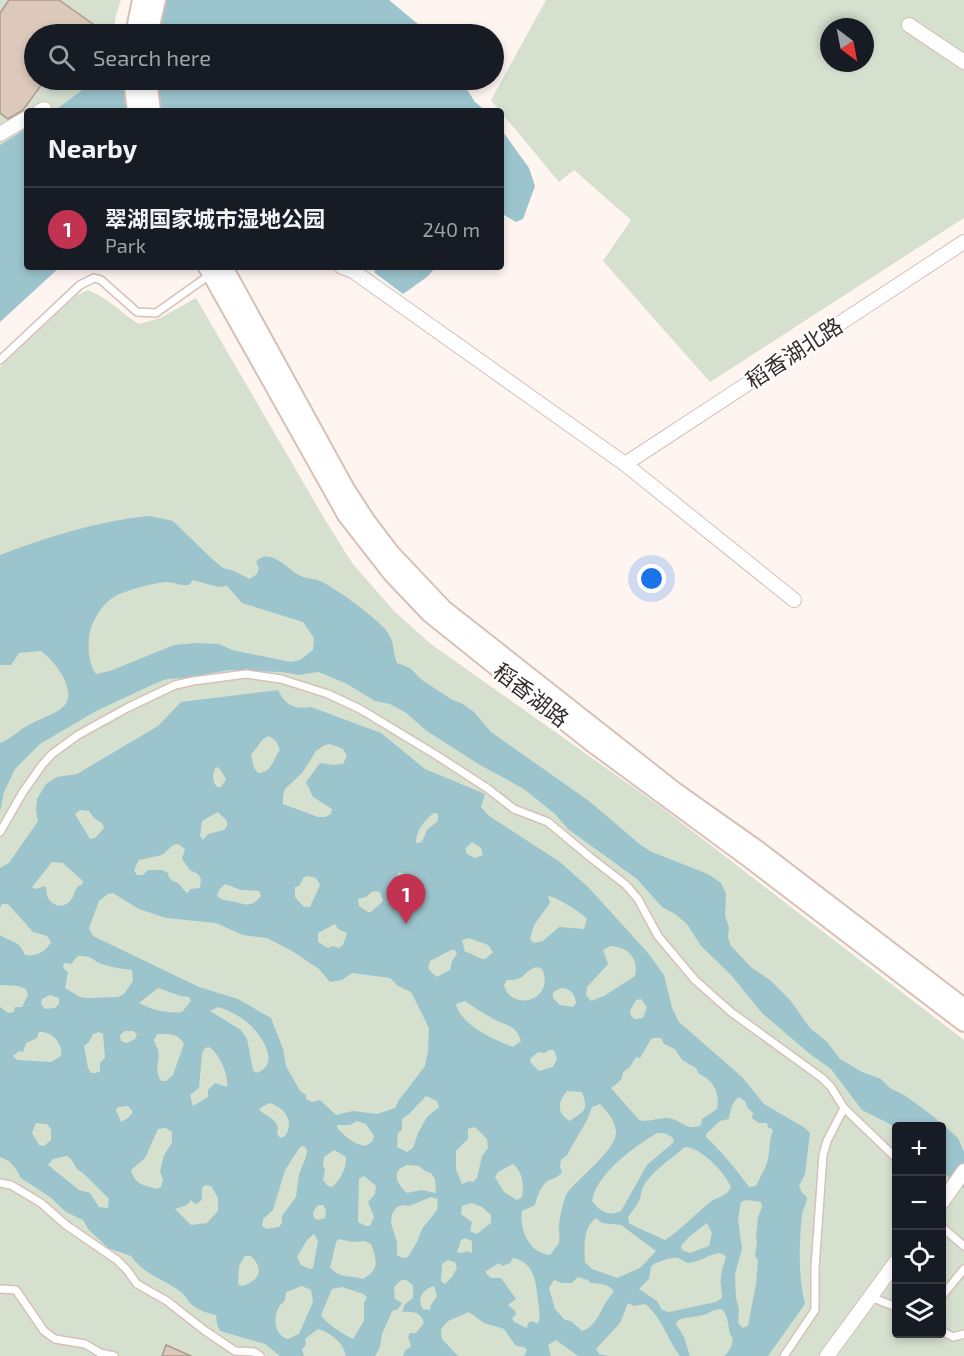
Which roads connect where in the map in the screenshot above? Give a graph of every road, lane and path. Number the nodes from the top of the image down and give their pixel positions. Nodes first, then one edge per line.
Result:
1 (141, 0) edge
2 (157, 0) edge
3 (136, 24) edge
4 (151, 24) edge
5 (909, 25) dead end
6 (964, 62) edge
7 (133, 90) edge
8 (149, 90) edge
9 (136, 108) edge
10 (152, 108) edge
11 (24, 120) edge
12 (0, 134) edge
13 (964, 242) edge
14 (214, 270) edge
15 (216, 270) edge
16 (216, 270) edge
17 (350, 270) edge
18 (0, 360) edge
19 (625, 464) junction
20 (794, 600) dead end
21 (0, 831) edge
22 (964, 1007) edge
23 (964, 1023) edge
24 (844, 1108) junction
25 (892, 1153) edge
26 (964, 1172) edge
27 (0, 1183) edge
28 (946, 1196) edge
29 (946, 1233) edge
30 (964, 1246) edge
31 (892, 1269) edge
32 (964, 1269) edge
33 (0, 1289) edge
34 (946, 1291) edge
35 (871, 1297) junction
36 (892, 1304) edge
37 (946, 1333) edge
38 (964, 1334) edge
39 (114, 1356) edge
40 (260, 1356) edge
41 (784, 1356) edge
42 (827, 1356) edge

1 - 3 street
2 - 4 street
5 - 6 street
7 - 9 street
8 - 10 street
11 - 12 street
13 - 19 street, 稻香湖北路
14 - 18 lane
15 - 22 street, 稻香湖路
16 - 23 street, 稻香湖路
17 - 19 street
19 - 20 street
21 - 24 lane
24 - 25 lane
24 - 41 lane
26 - 28 street
27 - 40 lane
29 - 30 lane
31 - 35 street
32 - 34 lane
33 - 39 lane
35 - 36 lane
35 - 42 street
37 - 38 lane

